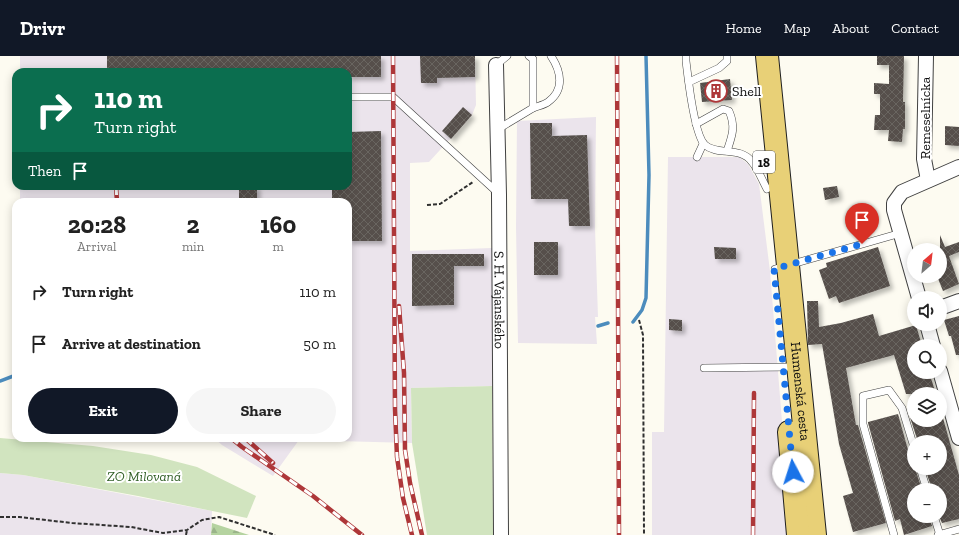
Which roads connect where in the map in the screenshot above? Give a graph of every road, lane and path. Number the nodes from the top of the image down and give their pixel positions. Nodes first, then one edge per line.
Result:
1 (529, 56) edge
2 (552, 56) edge
3 (686, 56) edge
4 (727, 56) edge
5 (754, 56) edge
6 (767, 56) edge
7 (926, 56) edge
8 (501, 60) edge
9 (689, 82) junction
10 (352, 97) edge
11 (533, 108) junction
12 (696, 124) junction
13 (498, 129) junction
14 (703, 144) junction
15 (727, 151) junction
16 (697, 157) dead end
17 (959, 167) edge
18 (480, 177) junction
19 (928, 180) junction
20 (767, 189) junction
21 (499, 195) junction
22 (427, 205) dead end
23 (903, 239) junction
24 (781, 267) junction
25 (917, 291) edge
26 (959, 301) edge
27 (947, 305) edge
28 (639, 320) dead end
29 (790, 367) junction
30 (704, 368) dead end
31 (942, 379) edge
32 (910, 435) edge
33 (959, 438) edge
34 (0, 517) edge
35 (936, 523) edge
36 (959, 529) edge
37 (187, 530) junction
38 (186, 535) edge
39 (274, 535) edge
40 (501, 535) edge
41 (644, 535) edge
42 (798, 535) edge
43 (815, 535) edge
44 (894, 535) edge
45 (939, 535) edge

1 - 11 lane
2 - 11 lane
3 - 9 lane
4 - 9 lane
5 - 20 main road, Humenská cesta / 18
6 - 24 main road, Humenská cesta / 18
7 - 19 street, Remeselnícka
8 - 13 street, S. H. Vajanského
9 - 12 lane
10 - 18 lane
11 - 13 lane
12 - 14 lane
12 - 15 lane
13 - 21 street, S. H. Vajanského
14 - 15 lane
14 - 16 lane
15 - 20 lane
17 - 19 street
18 - 21 lane
18 - 22 path
19 - 23 street
20 - 24 main road, Humenská cesta / 18
21 - 40 street, S. H. Vajanského
23 - 24 lane
23 - 25 street
24 - 29 main road, Humenská cesta / 18
26 - 27 street
28 - 41 path
29 - 30 lane
29 - 42 main road, Humenská cesta / 18
29 - 43 main road, Humenská cesta / 18
31 - 33 street
32 - 44 lane
34 - 37 path
35 - 45 lane
36 - 45 lane
37 - 38 path
37 - 39 path

